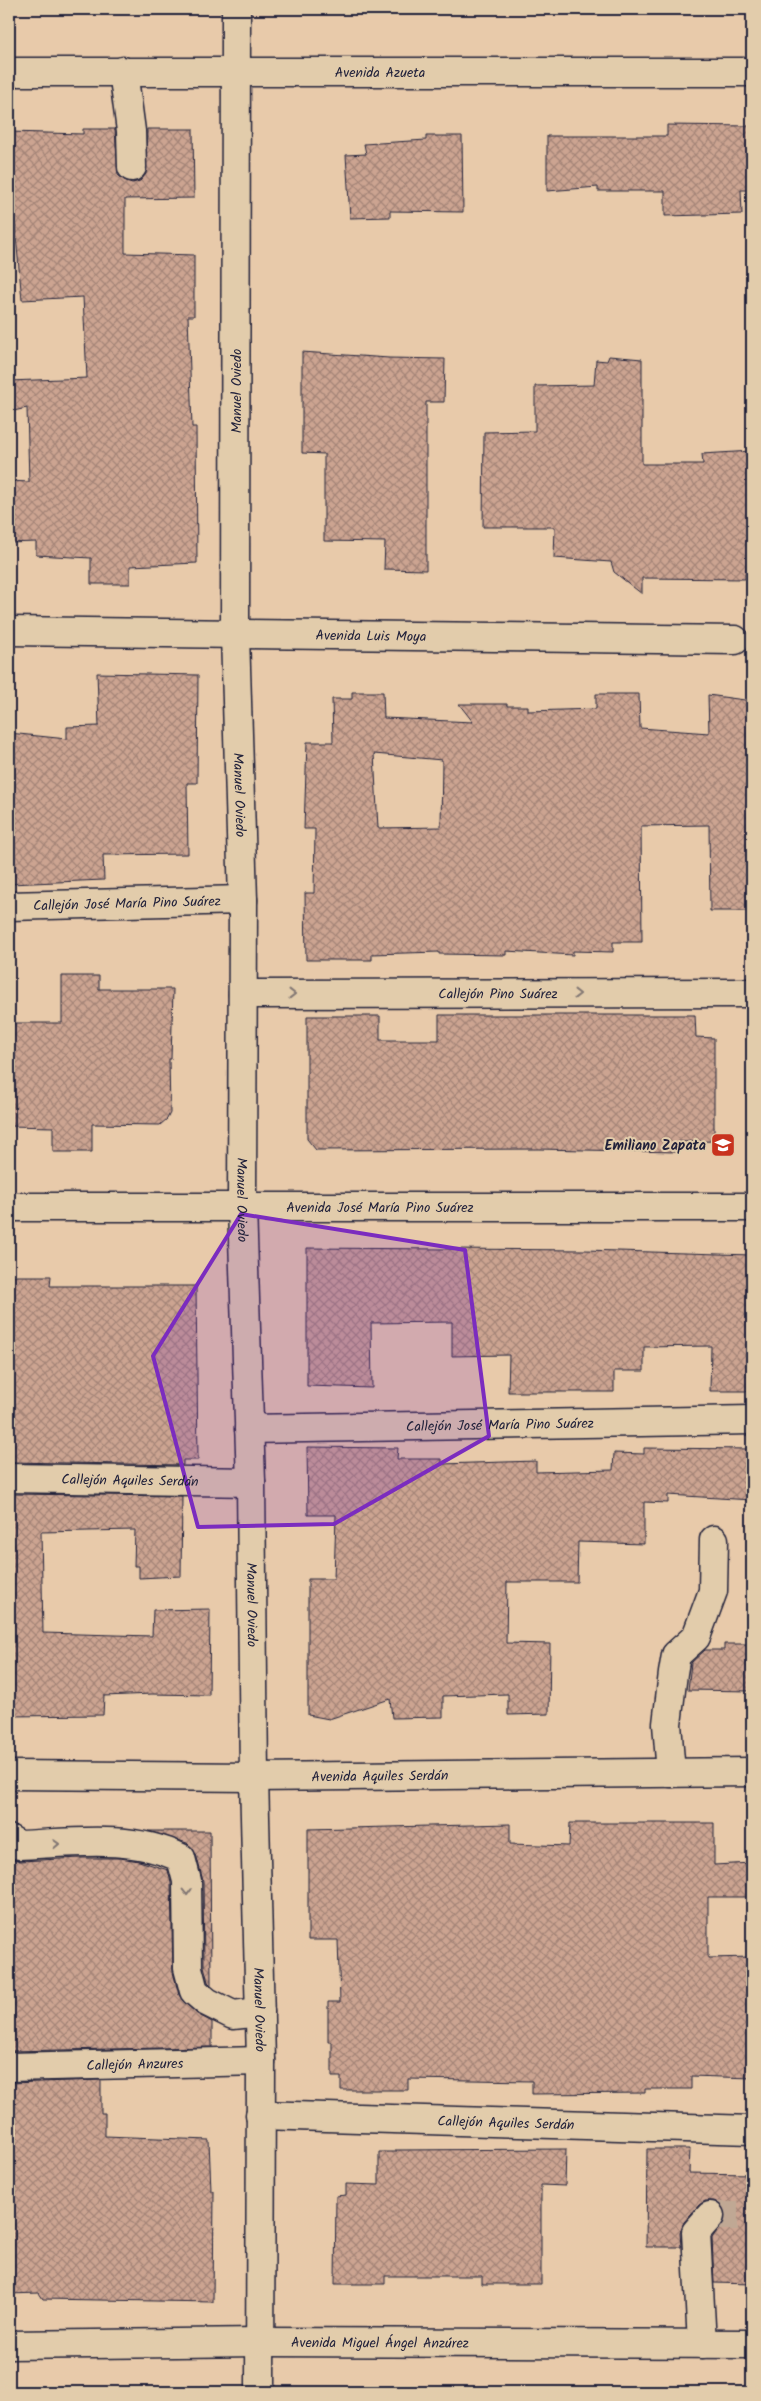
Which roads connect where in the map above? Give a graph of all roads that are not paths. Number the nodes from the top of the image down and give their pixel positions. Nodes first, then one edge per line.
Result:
1 (236, 9) edge
2 (123, 71) junction
3 (236, 71) junction
4 (9, 72) edge
5 (752, 72) edge
6 (132, 167) dead end
7 (9, 631) edge
8 (235, 635) junction
9 (735, 640) dead end
10 (243, 900) junction
11 (9, 906) edge
12 (752, 993) edge
13 (243, 994) junction
14 (752, 1206) edge
15 (9, 1207) edge
16 (242, 1207) junction
17 (752, 1420) edge
18 (249, 1428) junction
19 (9, 1478) edge
20 (251, 1482) junction
21 (714, 1540) dead end
22 (752, 1772) edge
23 (671, 1773) junction
24 (9, 1775) edge
25 (254, 1776) junction
26 (9, 1839) edge
27 (260, 2012) junction
28 (261, 2061) junction
29 (9, 2066) edge
30 (260, 2116) junction
31 (752, 2130) edge
32 (710, 2216) dead end
33 (260, 2342) junction
34 (702, 2344) junction
35 (752, 2344) edge
36 (9, 2345) edge
37 (260, 2392) edge

1 - 3 street, Manuel Oviedo
2 - 3 street, Avenida Azueta
2 - 4 street, Avenida Azueta
2 - 6 street
3 - 5 street, Avenida Azueta
3 - 8 street, Manuel Oviedo
7 - 8 street, Avenida Luis Moya
8 - 9 street, Avenida Luis Moya
8 - 10 street, Manuel Oviedo
10 - 11 street, Callejón José María Pino Suárez
10 - 13 street, Manuel Oviedo
13 -> 12 street, Callejón Pino Suárez
13 - 16 street, Manuel Oviedo
14 - 16 street, Avenida José María Pino Suárez
15 - 16 street, Avenida José María Pino Suárez
16 - 18 street, Manuel Oviedo
17 - 18 street, Callejón José María Pino Suárez
18 - 20 street, Manuel Oviedo
19 - 20 street, Callejón Aquiles Serdán
20 - 25 street, Manuel Oviedo
21 - 23 street
22 - 23 street, Avenida Aquiles Serdán
23 - 25 street, Avenida Aquiles Serdán
24 - 25 street, Avenida Aquiles Serdán
25 - 27 street, Manuel Oviedo
26 -> 27 street
27 - 28 street, Manuel Oviedo
28 - 29 street, Callejón Anzures
28 - 30 street, Manuel Oviedo
30 - 31 street, Callejón Aquiles Serdán
30 - 33 street, Manuel Oviedo
32 - 34 street
33 - 34 street, Avenida Miguel Ángel Anzúrez
33 - 36 street, Avenida Miguel Ángel Anzúrez
33 - 37 street, Manuel Oviedo
34 - 35 street, Avenida Miguel Ángel Anzúrez

